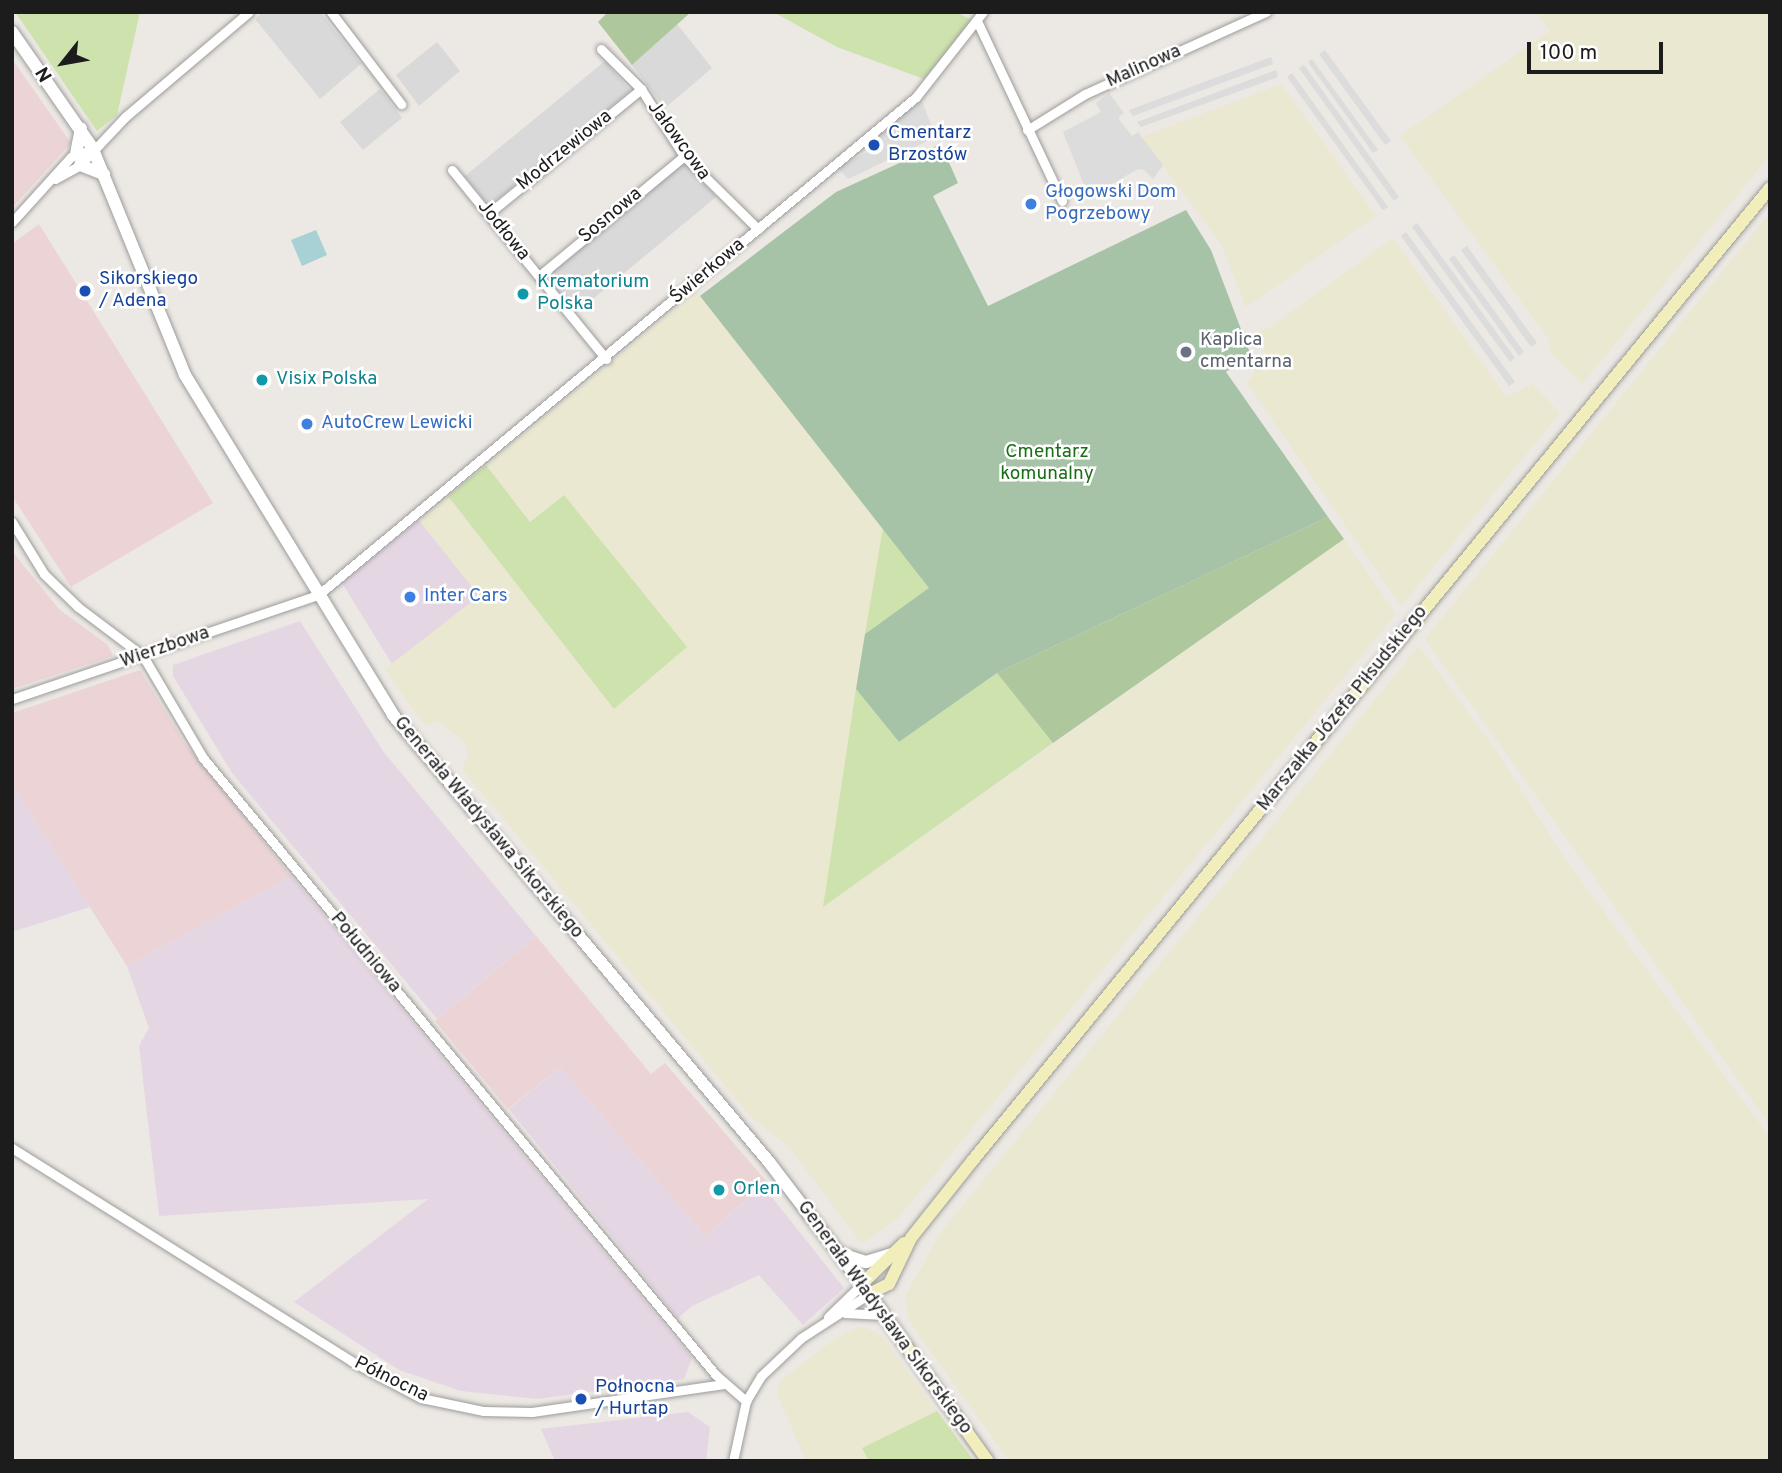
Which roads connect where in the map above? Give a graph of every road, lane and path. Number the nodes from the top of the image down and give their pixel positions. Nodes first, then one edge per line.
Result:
1 (249, 12) edge
2 (331, 12) edge
3 (1266, 12) edge
4 (980, 16) edge
5 (12, 32) edge
6 (601, 49) dead end
7 (641, 89) junction
8 (401, 104) dead end
9 (81, 128) junction
10 (1027, 130) junction
11 (93, 149) junction
12 (684, 156) junction
13 (78, 160) junction
14 (452, 170) dead end
15 (104, 174) junction
16 (1770, 188) edge
17 (1062, 201) dead end
18 (488, 214) junction
19 (12, 222) edge
20 (758, 229) junction
21 (539, 276) junction
22 (606, 359) junction
23 (12, 522) edge
24 (318, 596) junction
25 (143, 656) junction
26 (12, 699) edge
27 (12, 1148) edge
28 (917, 1230) junction
29 (840, 1253) junction
30 (893, 1253) junction
31 (865, 1289) junction
32 (839, 1314) junction
33 (884, 1315) junction
34 (827, 1319) junction
35 (724, 1384) junction
36 (746, 1401) junction
37 (733, 1461) edge
38 (988, 1461) edge

1 - 11 street
2 - 8 street
3 - 10 street, Malinowa
4 - 10 street
4 - 20 street, Świerkowa
5 - 9 street, Generała Władysława Sikorskiego
6 - 7 street, Jałowcowa
7 - 12 street, Jałowcowa
7 - 18 street, Modrzewiowa
9 - 11 street, Generała Władysława Sikorskiego
9 - 13 street
10 - 17 street
11 - 13 street
11 - 15 street, Generała Władysława Sikorskiego
12 - 20 street, Jałowcowa
12 - 21 street, Sosnowa
13 - 15 street
13 - 19 street
14 - 18 street, Jodłowa
15 - 24 street, Generała Władysława Sikorskiego
16 - 28 main road, Marszałka Józefa Piłsudskiego
18 - 21 street, Jodłowa
20 - 22 street, Świerkowa
21 - 22 street, Jodłowa
22 - 24 street, Świerkowa
23 - 25 street, Południowa
24 - 25 street, Wierzbowa
24 - 29 street, Generała Władysława Sikorskiego
25 - 26 street, Wierzbowa
25 - 35 street, Południowa
27 - 35 street, Północna
28 - 30 main road, Marszałka Józefa Piłsudskiego
28 - 31 main road, Marszałka Józefa Piłsudskiego
29 - 30 street
29 - 31 street, Generała Władysława Sikorskiego
30 - 31 main road, Marszałka Józefa Piłsudskiego
31 - 32 street
31 - 33 main road, Generała Władysława Sikorskiego
31 - 34 street
32 - 33 street
32 - 34 street
33 - 38 main road, Generała Władysława Sikorskiego
34 - 36 street
35 - 36 street
36 - 37 street

